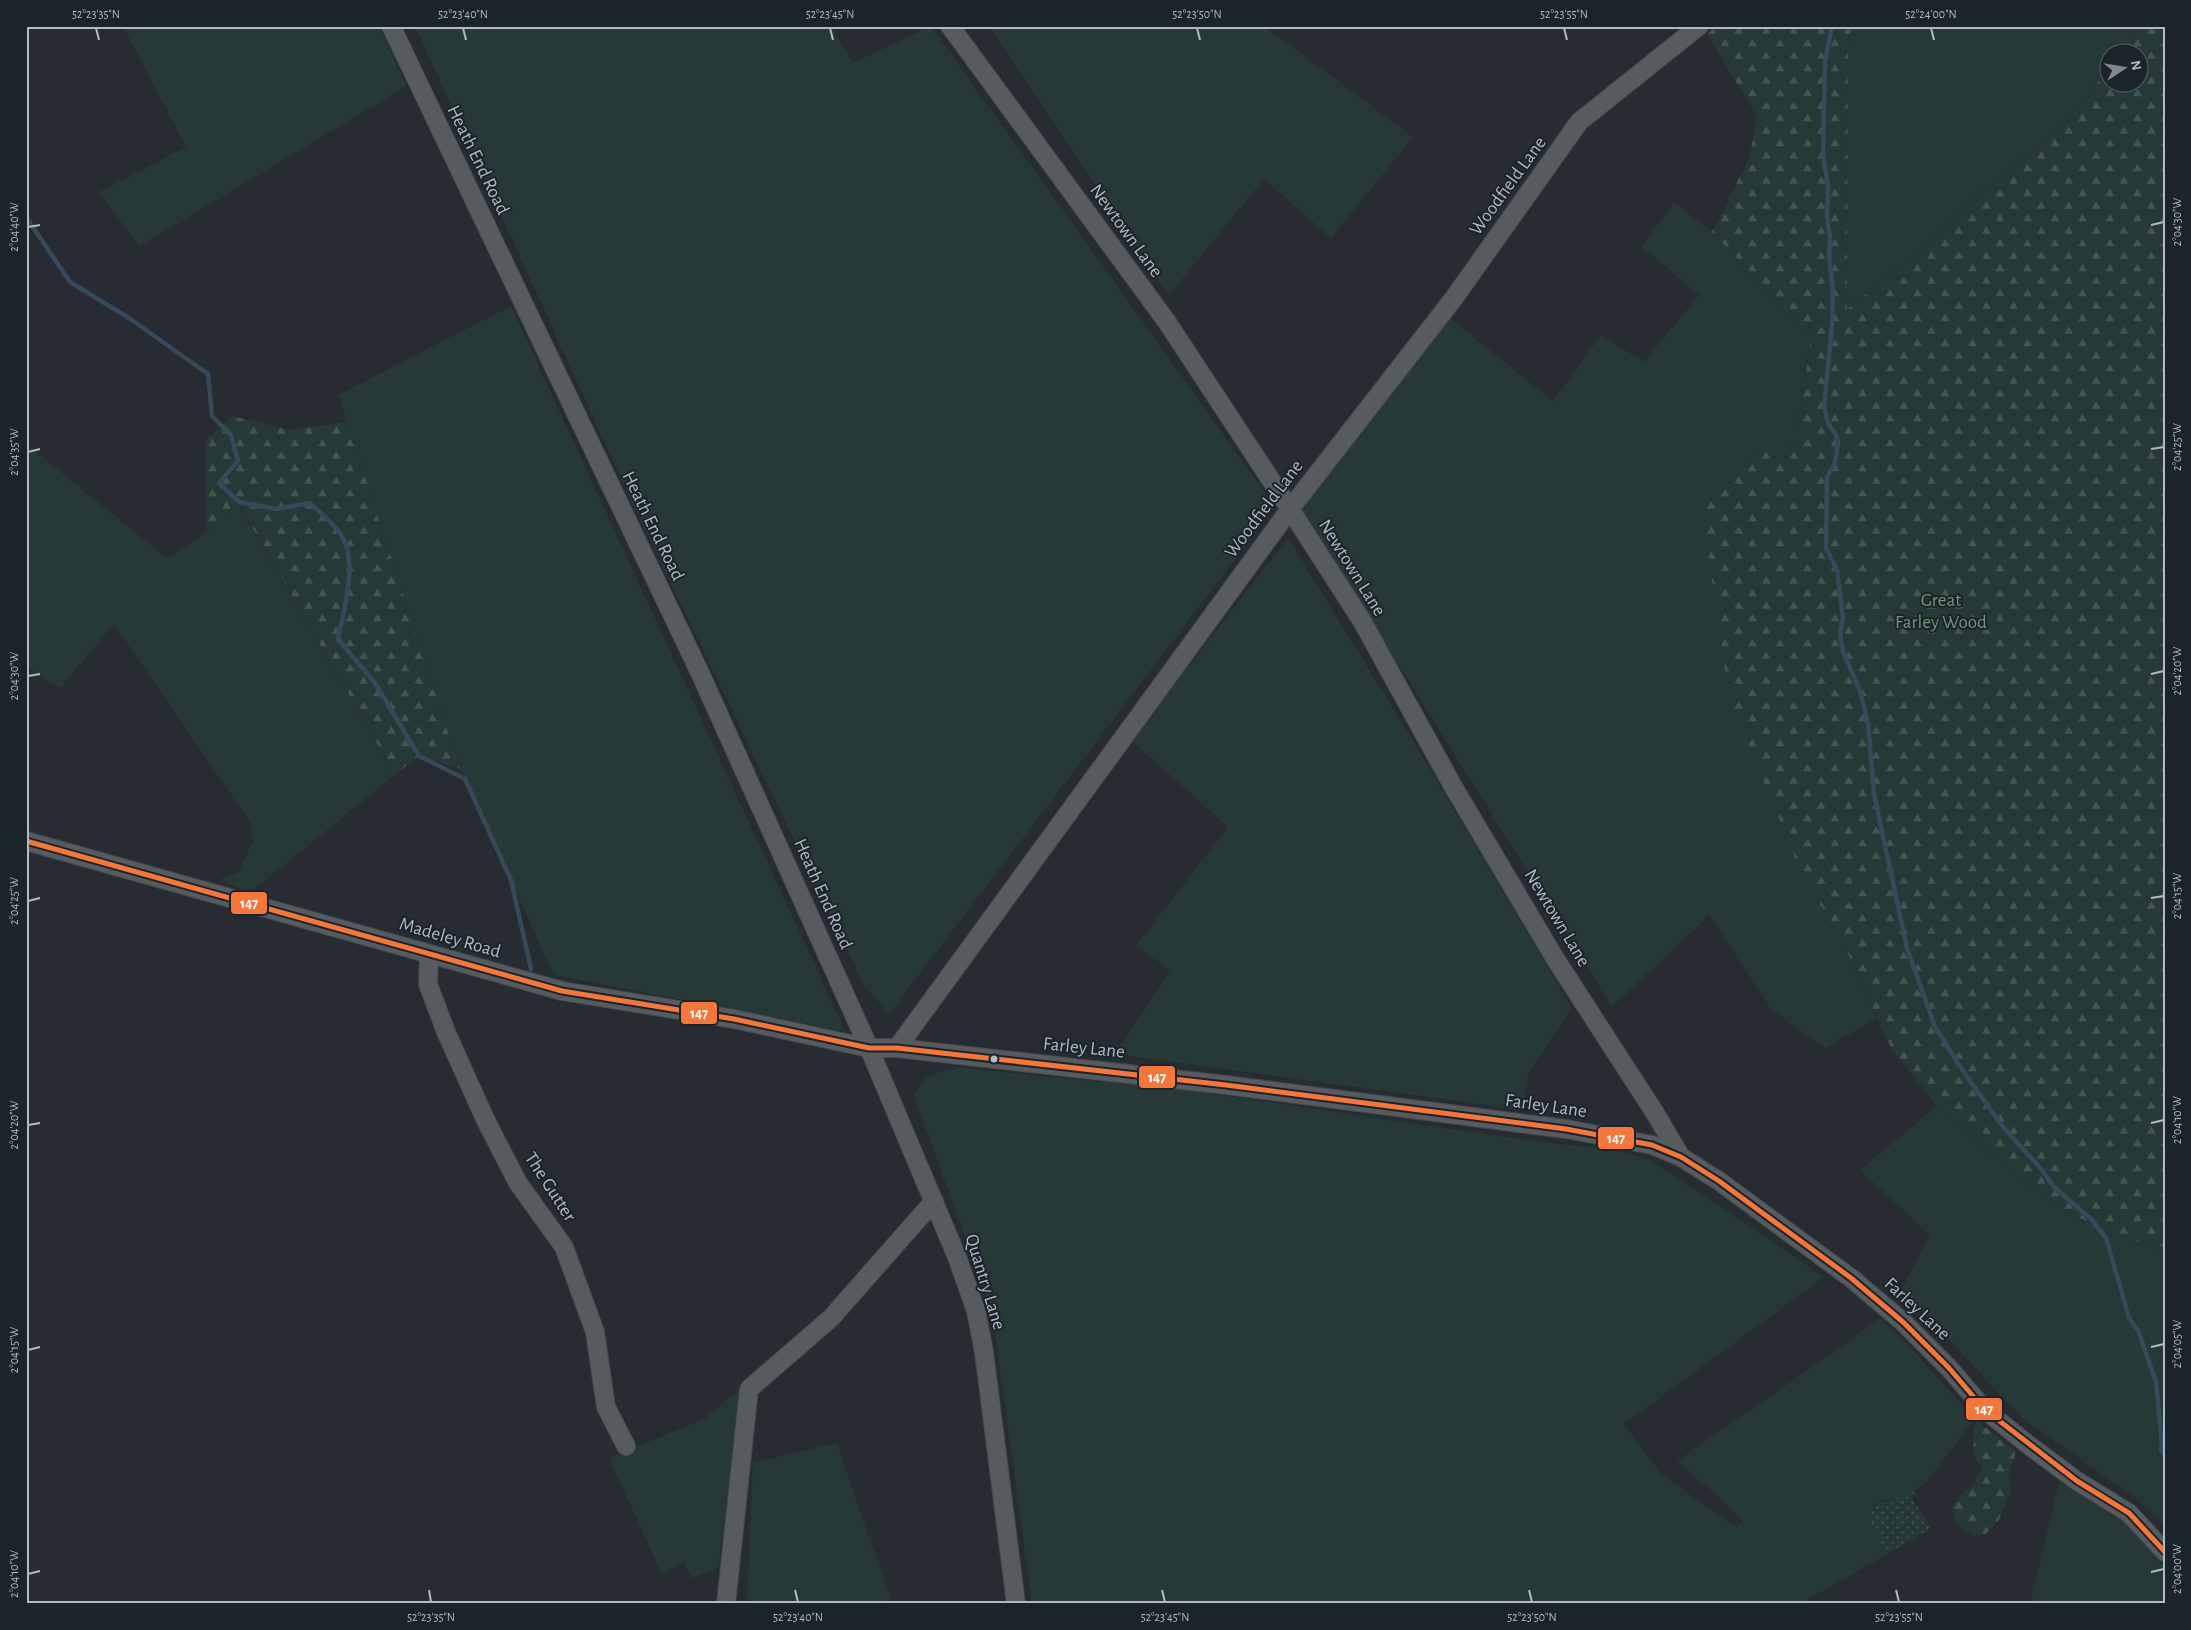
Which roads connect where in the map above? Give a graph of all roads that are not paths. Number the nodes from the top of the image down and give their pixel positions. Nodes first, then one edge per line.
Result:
1 (391, 26) edge
2 (950, 26) edge
3 (1699, 26) edge
4 (1290, 509) junction
5 (26, 842) edge
6 (429, 954) junction
7 (869, 1048) junction
8 (897, 1048) junction
9 (1681, 1157) junction
10 (934, 1201) junction
11 (626, 1446) dead end
12 (2165, 1552) edge
13 (726, 1604) edge
14 (1016, 1604) edge

1 - 7 street, Heath End Road
2 - 4 street, Newtown Lane
3 - 4 street, Woodfield Lane
4 - 8 street, Woodfield Lane
4 - 9 street, Newtown Lane
5 - 6 street, Madeley Road
6 - 7 street, Madeley Road
6 - 11 street, The Gutter
7 - 8 street, Farley Lane
7 - 10 street, Quantry Lane
8 - 9 street, Farley Lane
9 - 12 street, Farley Lane
10 - 13 street
10 - 14 street, Quantry Lane

